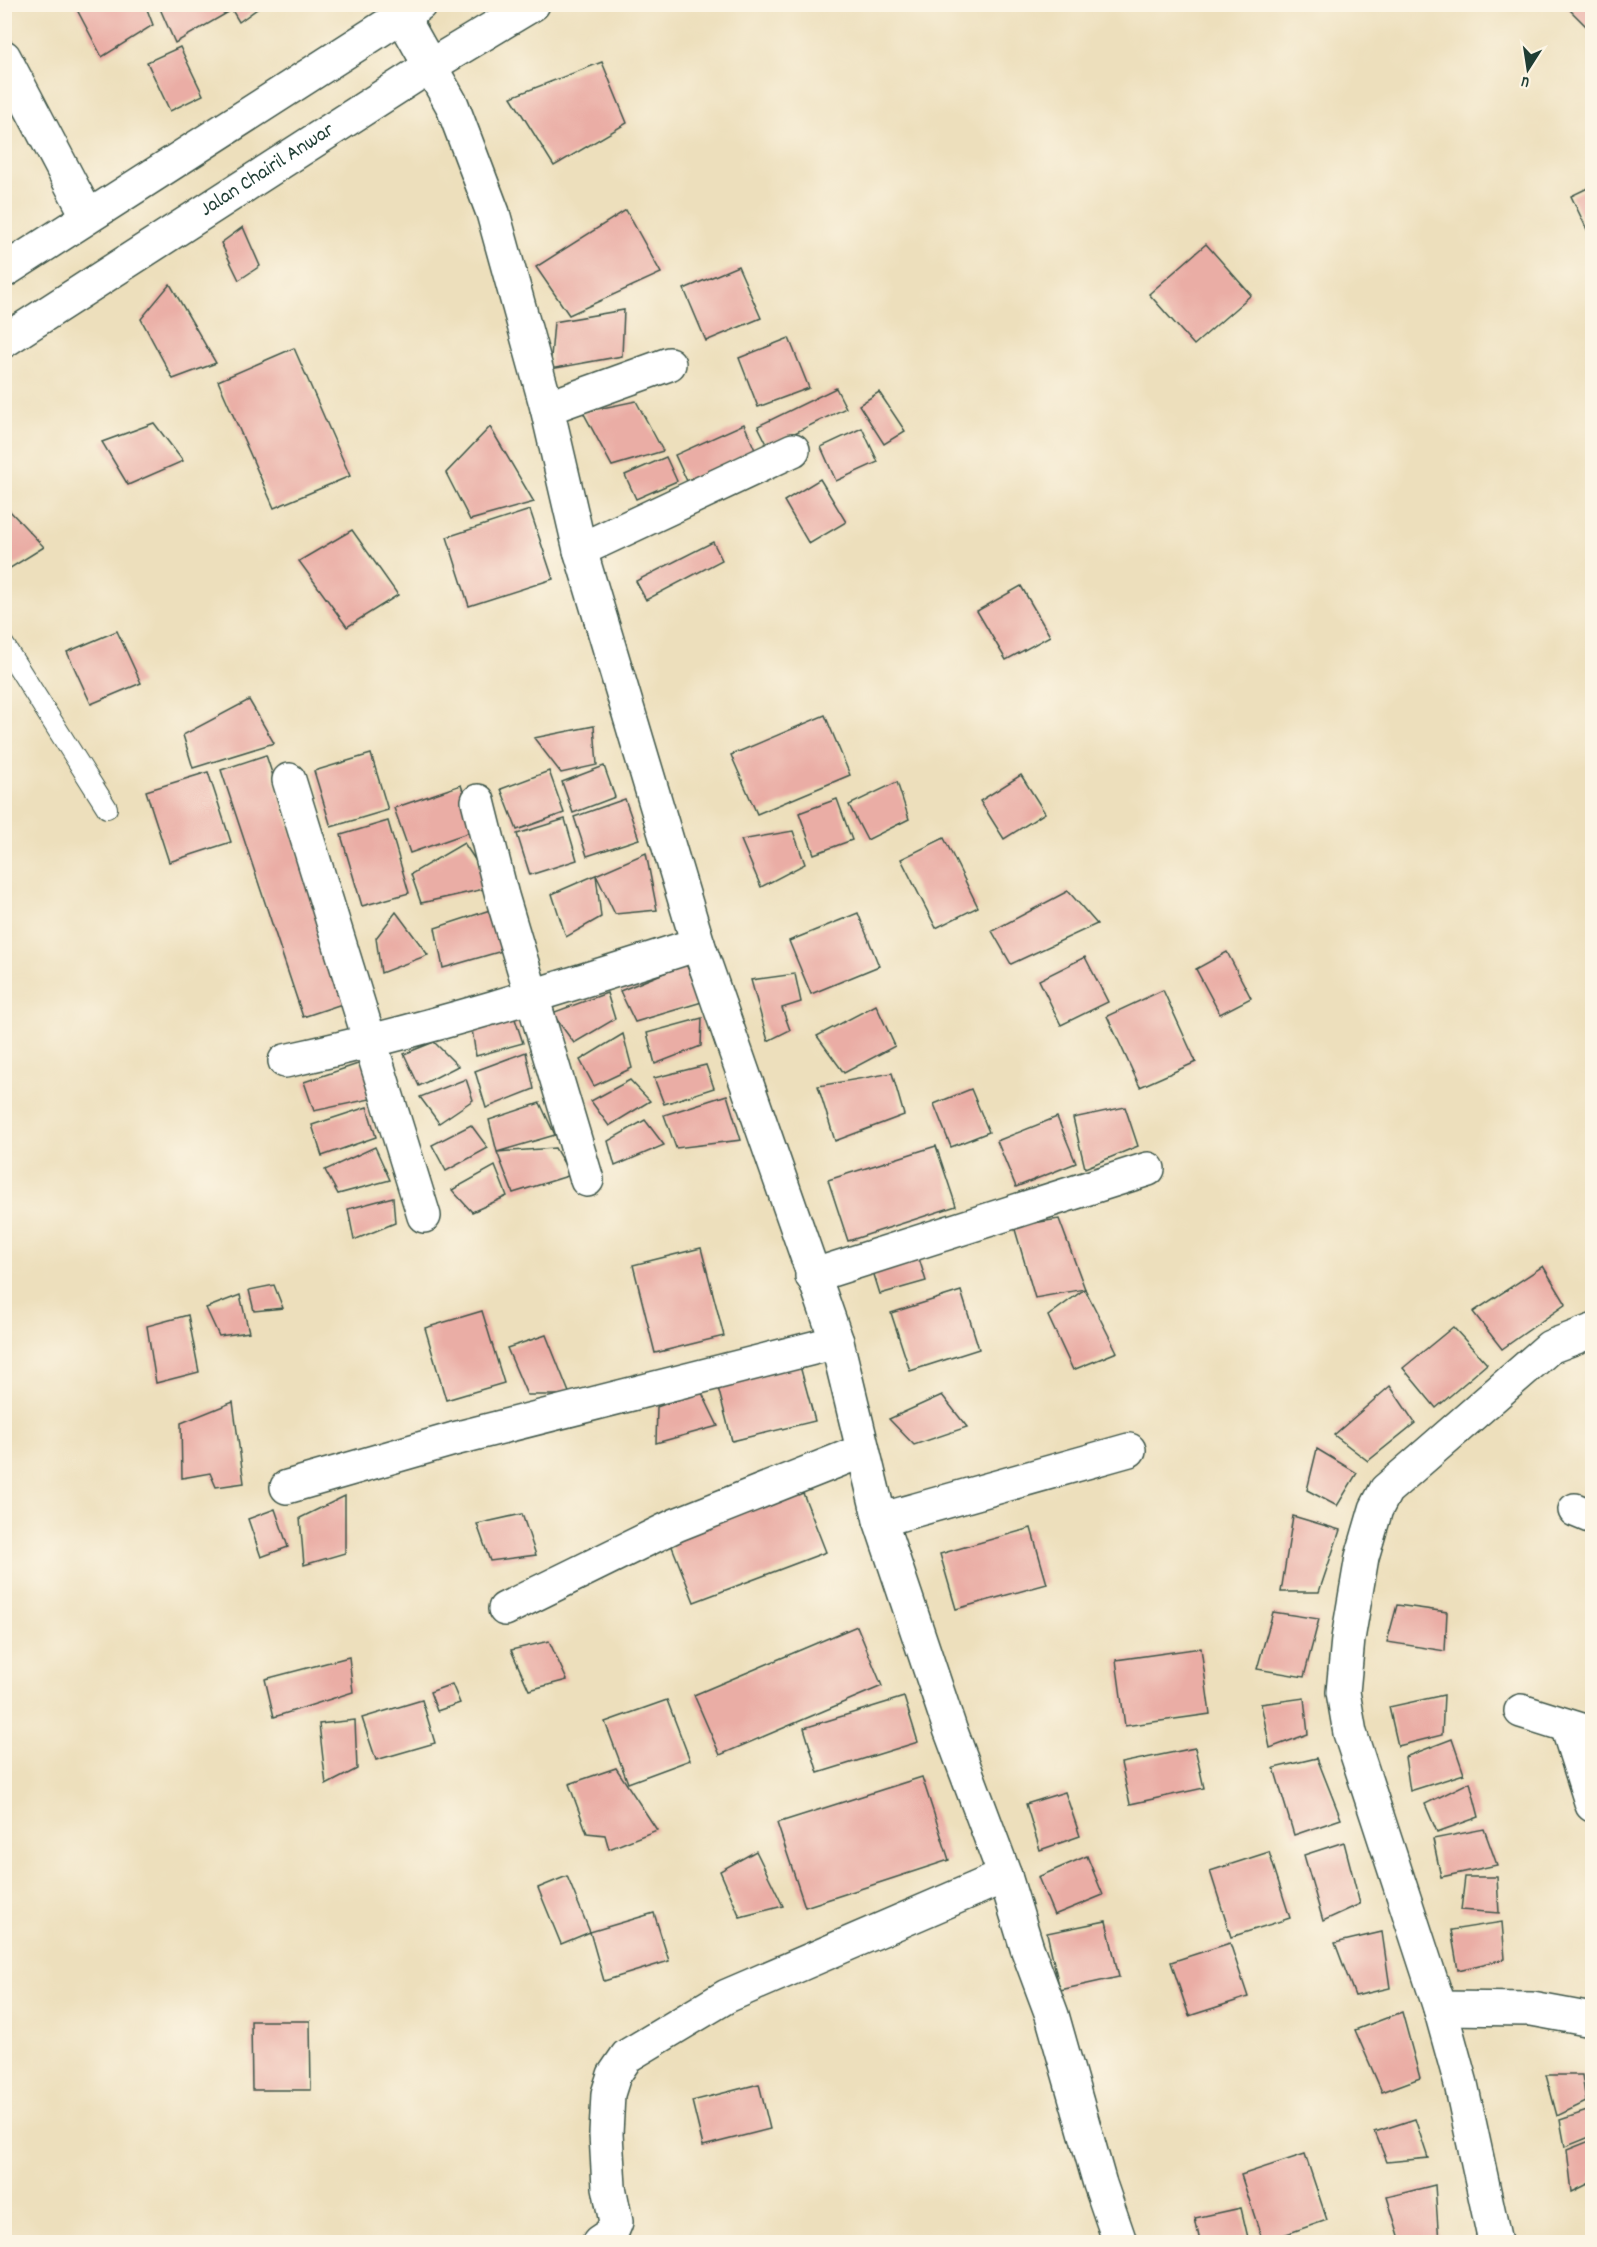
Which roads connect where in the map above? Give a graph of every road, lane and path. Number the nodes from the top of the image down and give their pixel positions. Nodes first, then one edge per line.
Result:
1 (533, 4) edge
2 (411, 10) edge
3 (4, 57) edge
4 (430, 66) junction
5 (87, 215) junction
6 (4, 271) edge
7 (4, 341) edge
8 (669, 364) dead end
9 (547, 408) junction
10 (793, 450) dead end
11 (580, 550) junction
12 (4, 645) edge
13 (289, 780) dead end
14 (478, 801) dead end
15 (107, 808) dead end
16 (698, 944) junction
17 (534, 997) junction
18 (371, 1043) junction
19 (285, 1061) dead end
20 (1148, 1169) dead end
21 (587, 1180) dead end
22 (424, 1216) dead end
23 (812, 1276) junction
24 (1593, 1331) edge
25 (837, 1342) junction
26 (1129, 1450) dead end
27 (862, 1451) junction
28 (287, 1486) dead end
29 (1593, 1511) edge
30 (1593, 1517) edge
31 (880, 1520) junction
32 (505, 1609) dead end
33 (1521, 1711) dead end
34 (1580, 1730) edge
35 (1593, 1805) edge
36 (1005, 1876) junction
37 (1440, 2008) junction
38 (1593, 2020) edge
39 (599, 2242) edge
40 (1120, 2242) edge
41 (1495, 2242) edge

1 - 4 street, Jalan Chairil Anwar
2 - 4 street
2 - 5 street
3 - 5 street
4 - 7 street, Jalan Chairil Anwar
4 - 9 street
5 - 6 street
8 - 9 street
9 - 11 street
10 - 11 street
11 - 16 street
12 - 15 lane
13 - 18 street
14 - 17 street
16 - 17 street
16 - 23 street
17 - 18 street
17 - 21 street
18 - 19 street
18 - 22 street
20 - 23 street
23 - 25 street
24 - 37 street
25 - 27 street
25 - 28 street
26 - 31 street
27 - 31 street
27 - 32 street
29 - 30 street
31 - 36 street
33 - 34 street
34 - 35 street
36 - 39 street
36 - 40 street
37 - 38 street
37 - 41 street

